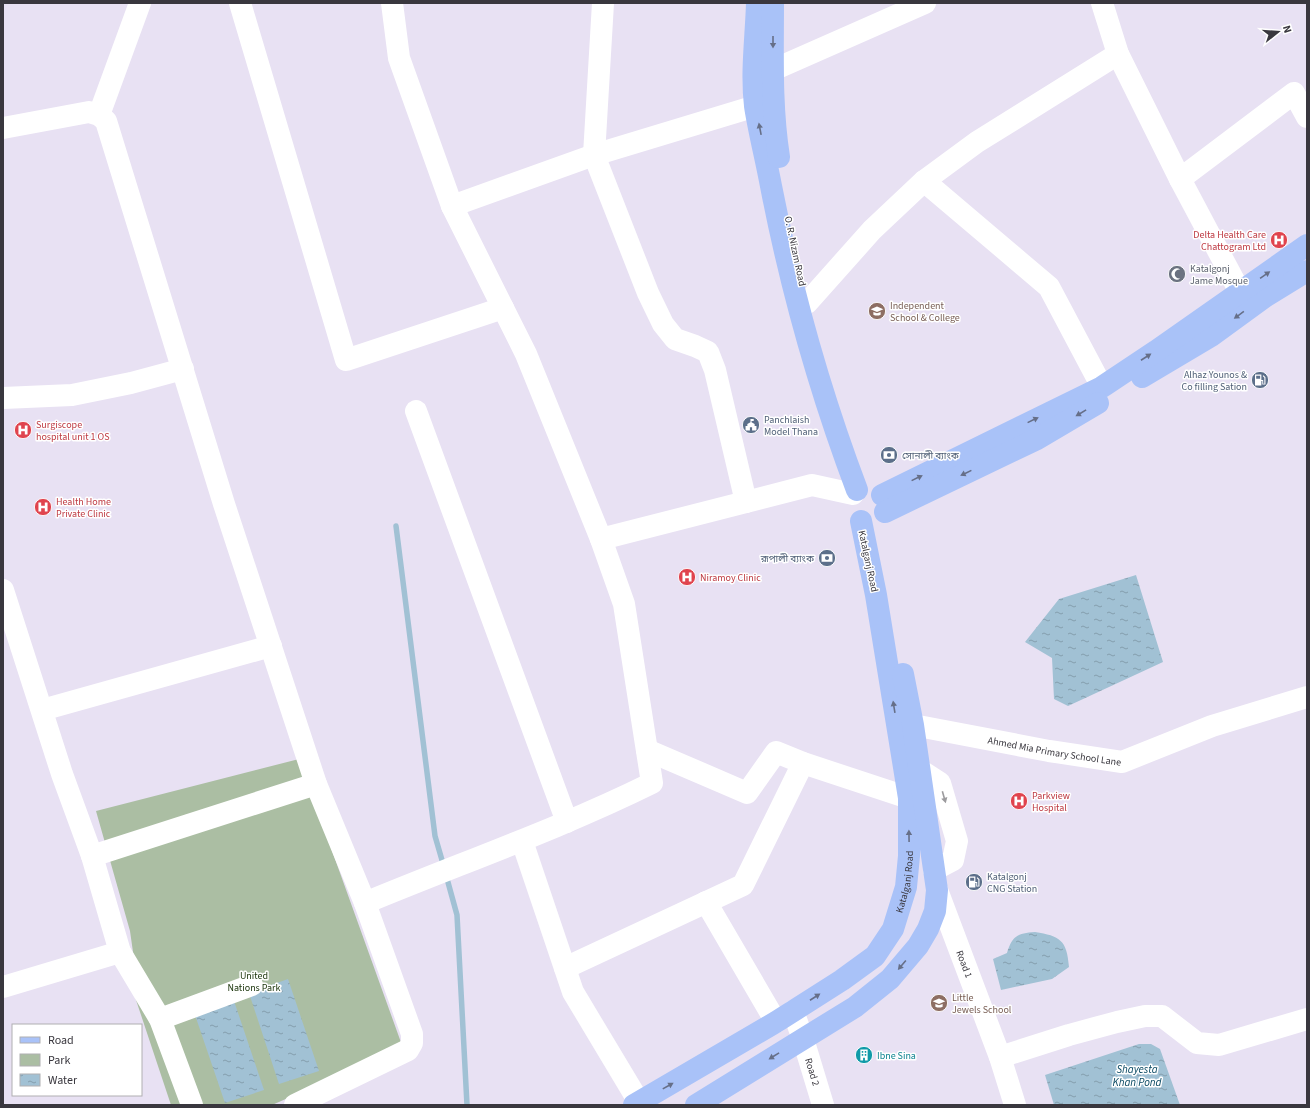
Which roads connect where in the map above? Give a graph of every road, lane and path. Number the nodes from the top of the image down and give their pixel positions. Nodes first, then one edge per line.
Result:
1 (140, 3) edge
2 (240, 3) edge
3 (392, 3) edge
4 (603, 3) edge
5 (757, 3) edge
6 (773, 3) edge
7 (925, 3) edge
8 (1102, 3) edge
9 (1118, 54) junction
10 (773, 70) junction
11 (1300, 89) edge
12 (764, 103) junction
13 (99, 115) junction
14 (1307, 117) edge
15 (3, 128) edge
16 (594, 155) junction
17 (1180, 179) junction
18 (924, 181) junction
19 (452, 206) junction
20 (1307, 245) edge
21 (1307, 271) edge
22 (1240, 292) junction
23 (808, 303) junction
24 (503, 308) junction
25 (183, 369) junction
26 (1102, 387) junction
27 (3, 398) edge
28 (416, 411) dead end
29 (746, 502) junction
30 (869, 503) junction
31 (601, 539) junction
32 (3, 590) edge
33 (271, 646) junction
34 (1307, 697) edge
35 (42, 710) junction
36 (913, 725) junction
37 (647, 750) junction
38 (803, 763) junction
39 (316, 784) junction
40 (909, 798) junction
41 (567, 822) junction
42 (522, 841) junction
43 (92, 856) junction
44 (936, 880) junction
45 (706, 902) junction
46 (365, 903) junction
47 (893, 929) junction
48 (918, 946) junction
49 (120, 952) junction
50 (565, 968) junction
51 (252, 985) dead end
52 (3, 987) edge
53 (784, 1017) junction
54 (160, 1019) junction
55 (1307, 1019) edge
56 (802, 1039) junction
57 (1000, 1058) junction
58 (298, 1104) edge
59 (636, 1104) edge
60 (192, 1105) edge
61 (696, 1105) edge
62 (823, 1105) edge
63 (1015, 1105) edge

1 - 13 street
2 - 24 street
3 - 19 street
4 - 16 street
5 - 12 main road
6 -> 10 main road, O. R. Nizam Road
7 - 10 street
8 - 9 street
9 - 17 street
9 - 18 street
10 - 12 main road, O. R. Nizam Road
11 - 14 street
11 - 17 street
12 - 16 street
12 - 23 main road, O. R. Nizam Road
30 -> 12 main road
13 - 15 street
13 - 25 street
16 - 19 street
16 - 29 street
17 - 22 street
18 - 23 street
18 - 26 street
19 - 24 street
22 -> 20 main road
21 -> 30 main road
26 -> 22 main road
23 - 30 main road, O. R. Nizam Road
24 - 31 street
25 - 27 street
25 - 33 street
30 -> 26 main road
28 - 41 street
29 - 30 street
29 - 31 street
30 - 36 main road, Katalganj Road
40 -> 30 main road, Katalganj Road
31 - 37 street
32 - 35 street
33 - 35 street
33 - 39 street
34 - 36 street, Ahmed Mia Primary School Lane
35 - 43 street
36 -> 44 main road, Katalganj Road
37 - 38 street
37 - 41 street
38 - 40 street
38 - 45 street
39 - 43 street
39 - 46 street
47 -> 40 main road, Katalganj Road
41 - 42 street
42 - 46 street
42 - 50 street
43 - 49 street
44 - 48 main road, Katalganj Road
44 - 57 street, Road 1
45 - 50 street
45 - 53 street, Road 2
46 - 58 street
47 - 48 main road
53 -> 47 main road, Katalganj Road
48 -> 56 main road, Katalganj Road
49 - 52 street
49 - 54 street
50 - 59 street
51 - 54 street
53 - 56 street, Road 2
59 -> 53 main road, Katalganj Road
54 - 60 street
55 - 57 street
56 -> 61 main road, Katalganj Road
56 - 62 street, Road 2
57 - 63 street, Road 1

